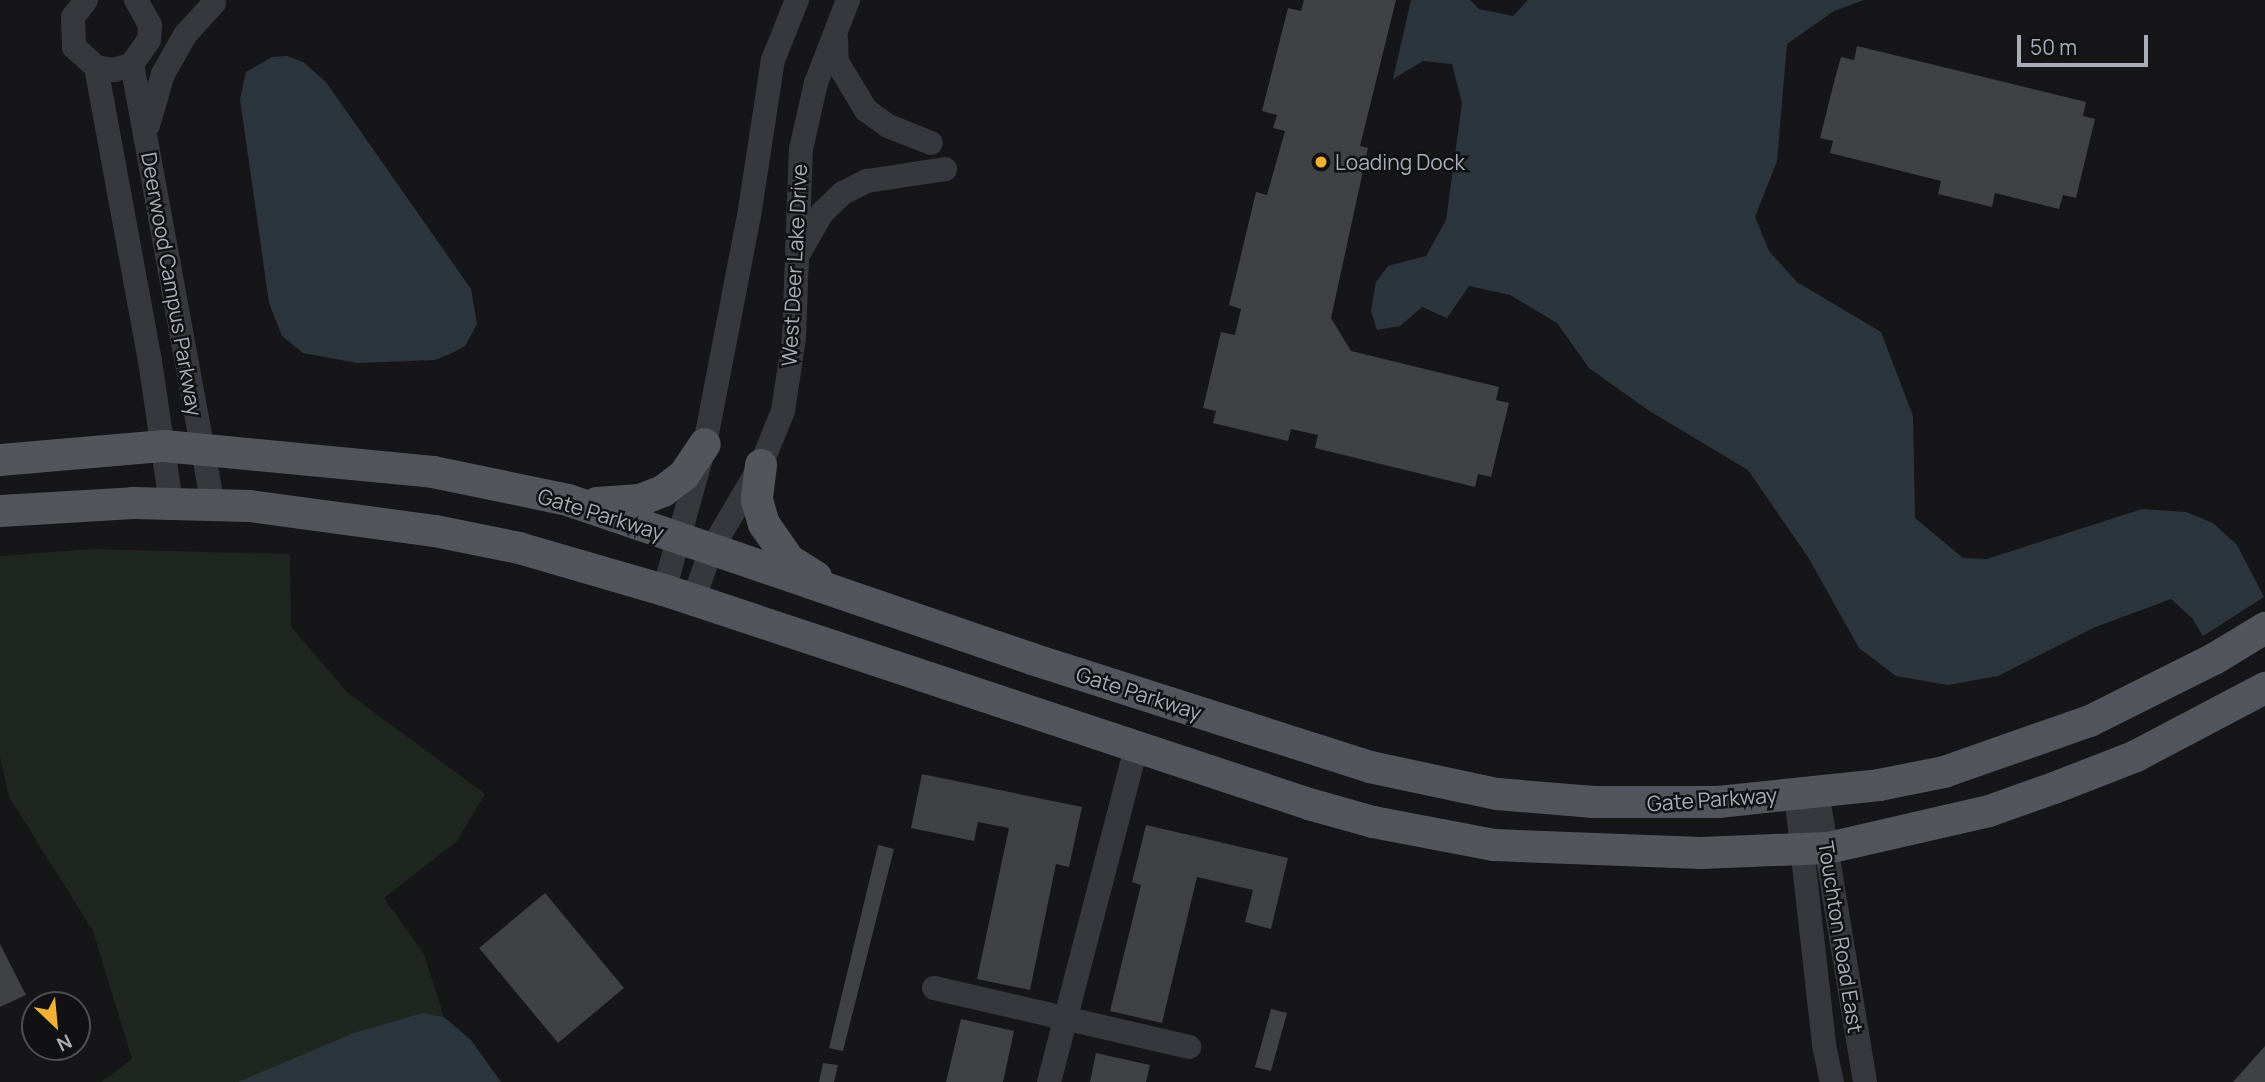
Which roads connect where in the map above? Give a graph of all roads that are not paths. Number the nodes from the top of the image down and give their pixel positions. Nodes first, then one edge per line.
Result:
1 (86, 0) edge
2 (136, 0) edge
3 (797, 0) edge
4 (848, 0) edge
5 (214, 3) dead end
6 (835, 34) junction
7 (132, 64) junction
8 (96, 67) junction
9 (146, 140) junction
10 (931, 143) dead end
11 (945, 169) dead end
12 (162, 228) junction
13 (126, 234) junction
14 (797, 257) junction
15 (705, 444) junction
16 (164, 446) junction
17 (202, 450) junction
18 (0, 460) edge
19 (761, 465) junction
20 (568, 500) junction
21 (171, 503) junction
22 (212, 505) junction
23 (0, 511) edge
24 (681, 539) junction
25 (711, 550) junction
26 (679, 595) junction
27 (843, 596) junction
28 (2265, 628) edge
29 (2265, 688) edge
30 (1136, 749) junction
31 (1807, 793) junction
32 (1816, 850) junction
33 (934, 988) dead end
34 (1066, 1018) junction
35 (1189, 1047) dead end
36 (1049, 1082) edge
37 (1832, 1082) edge
38 (1865, 1082) edge

1 - 8 street
2 - 7 street
3 - 15 street, West Deer Lake Drive
4 - 6 street, West Deer Lake Drive
5 - 9 street
6 - 10 street
6 - 14 street, West Deer Lake Drive
7 - 8 street
7 - 9 street, Deerwood Campus Parkway
8 - 13 street, Deerwood Campus Parkway
9 - 12 street, Deerwood Campus Parkway
11 - 14 street
12 - 13 street
12 - 17 street, Deerwood Campus Parkway
13 - 16 street, Deerwood Campus Parkway
14 - 19 street, West Deer Lake Drive
15 - 20 main road
15 - 24 street, West Deer Lake Drive
16 - 17 main road, Gate Parkway
16 - 18 main road, Gate Parkway
16 - 21 street, Deerwood Campus Parkway
17 - 20 main road, Gate Parkway
17 - 22 street, Deerwood Campus Parkway
19 - 25 street, West Deer Lake Drive
19 - 27 main road
20 - 24 main road, Gate Parkway
21 - 22 main road
21 - 23 main road
22 - 26 main road
24 - 25 main road, Gate Parkway
24 - 26 street, West Deer Lake Drive
25 - 26 street, West Deer Lake Drive
25 - 27 main road, Gate Parkway
26 - 30 main road
27 - 31 main road, Gate Parkway
28 - 31 main road, Gate Parkway
29 - 32 main road
30 - 32 main road
30 - 34 street
31 - 32 street, Touchton Road East
32 - 37 street, Touchton Road East
32 - 38 street, Touchton Road East
33 - 34 street
34 - 35 street
34 - 36 street

